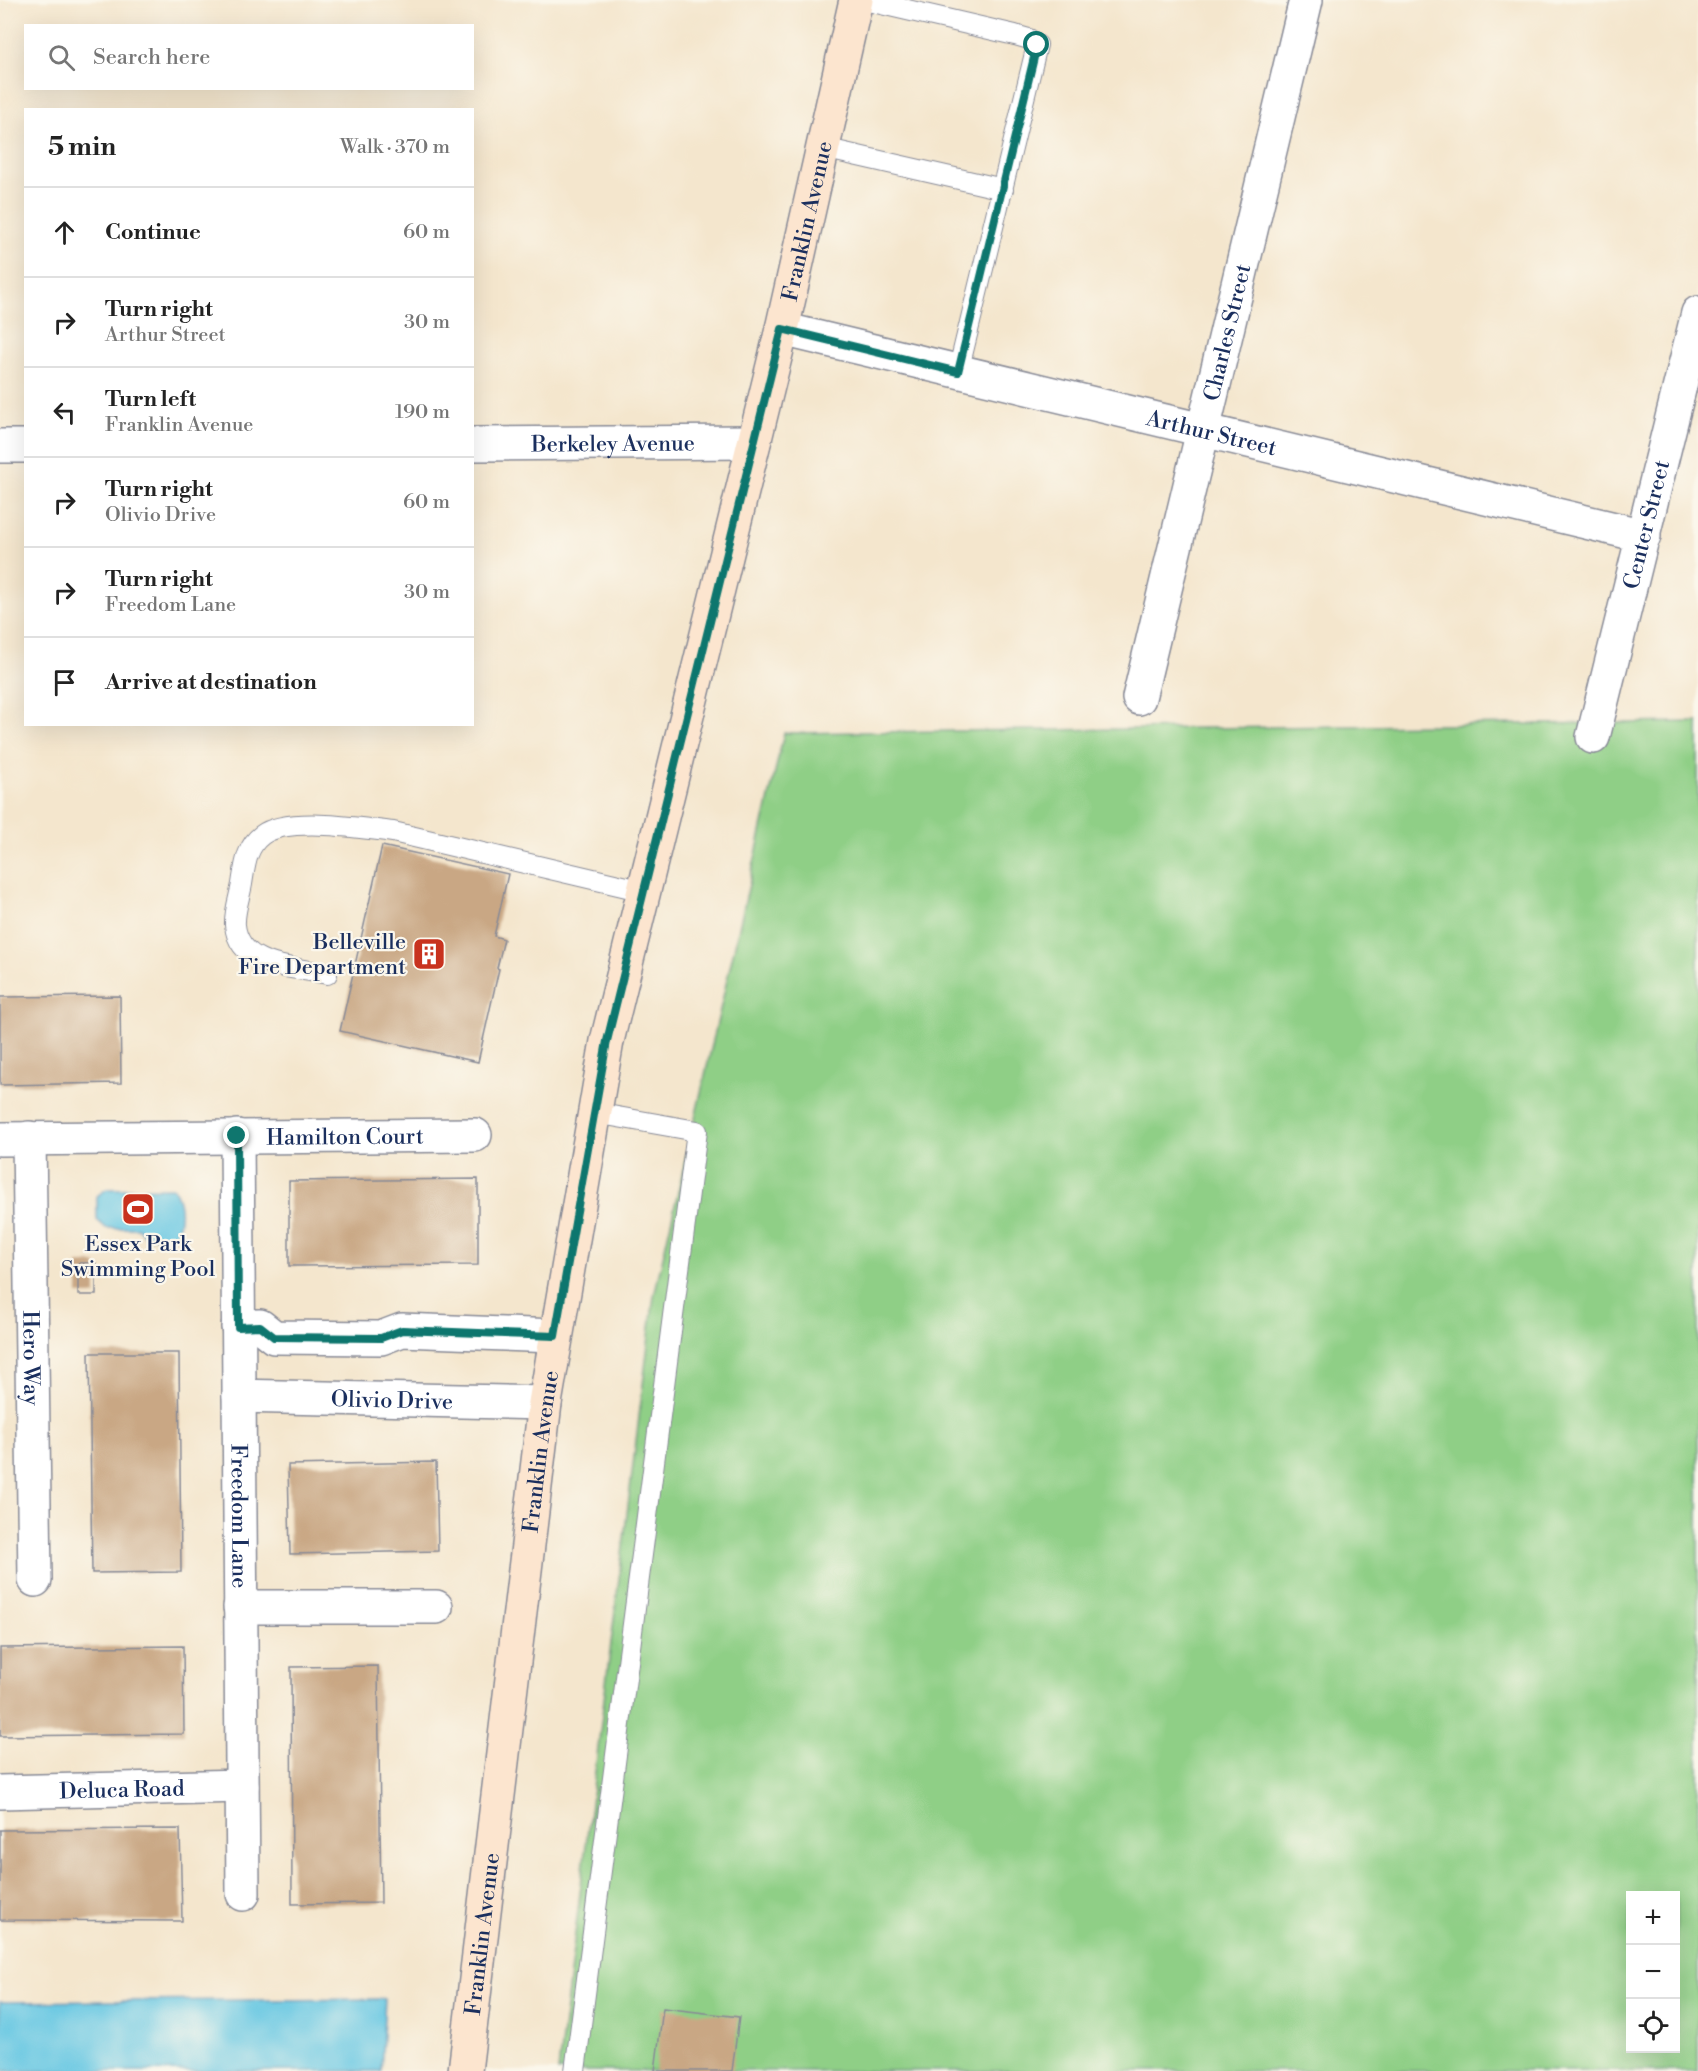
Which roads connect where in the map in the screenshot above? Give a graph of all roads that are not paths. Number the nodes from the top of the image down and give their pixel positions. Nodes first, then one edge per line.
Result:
1 (856, 0) edge
2 (864, 0) edge
3 (1306, 0) edge
4 (823, 148) junction
5 (1003, 189) junction
6 (1698, 313) edge
7 (782, 329) junction
8 (958, 372) junction
9 (1686, 409) edge
10 (1201, 431) junction
11 (754, 442) junction
12 (474, 444) edge
13 (0, 446) edge
14 (24, 446) edge
15 (1644, 536) junction
16 (1139, 698) dead end
17 (1593, 737) dead end
18 (644, 891) junction
19 (327, 974) dead end
20 (595, 1113) junction
21 (475, 1135) dead end
22 (237, 1136) junction
23 (14, 1138) edge
24 (249, 1327) junction
25 (555, 1336) junction
26 (238, 1396) junction
27 (545, 1403) junction
28 (35, 1580) dead end
29 (240, 1607) junction
30 (436, 1607) dead end
31 (242, 1786) junction
32 (0, 1792) edge
33 (243, 1894) dead end
34 (465, 2071) edge
35 (575, 2071) edge

1 - 4 main road, Franklin Avenue
2 - 5 lane
3 - 10 street, Charles Street
4 - 5 lane
4 - 7 main road, Franklin Avenue
5 - 8 lane
6 - 9 street, Center Street
7 - 8 street, Arthur Street
7 - 11 main road, Franklin Avenue
8 - 10 street, Arthur Street
9 - 15 street, Center Street
10 - 15 street, Arthur Street
10 - 16 street, Charles Street
11 - 12 street, Berkeley Avenue
11 - 18 main road, Franklin Avenue
13 - 14 street
15 - 17 street, Center Street
18 - 19 lane
18 - 20 main road, Franklin Avenue
20 - 25 main road, Franklin Avenue
20 - 35 lane
21 - 22 street, Hamilton Court
22 - 23 street, Hamilton Court
22 - 24 street, Freedom Lane
23 - 28 street, Hero Way
24 - 25 street
24 - 26 street, Freedom Lane
25 - 27 main road, Franklin Avenue
26 - 27 street, Olivio Drive
26 - 29 street, Freedom Lane
27 - 34 main road, Franklin Avenue
29 - 30 street
29 - 31 street, Freedom Lane
31 - 32 street, Deluca Road
31 - 33 street, Freedom Lane

